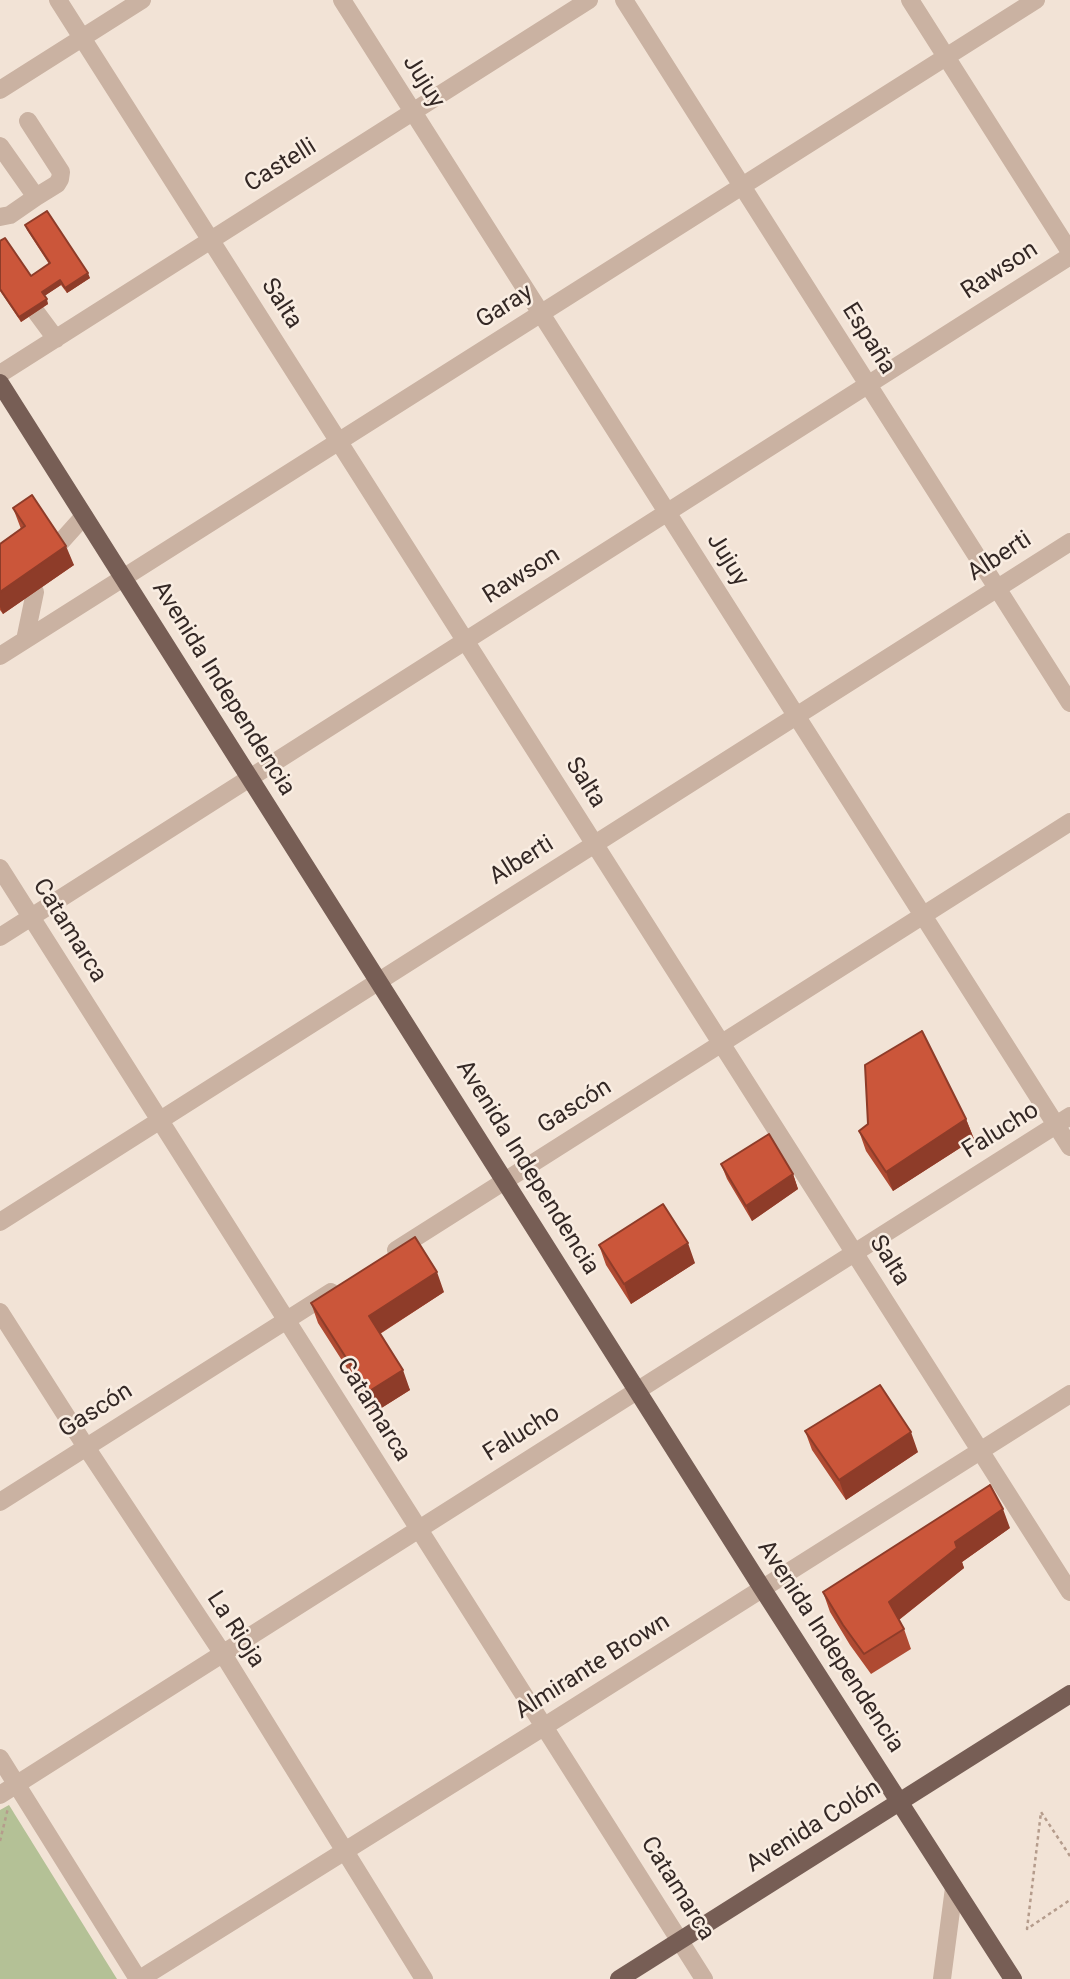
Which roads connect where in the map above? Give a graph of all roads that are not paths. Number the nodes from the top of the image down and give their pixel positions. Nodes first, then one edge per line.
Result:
1 (58, 0) edge
2 (142, 0) edge
3 (342, 0) edge
4 (589, 0) edge
5 (624, 0) edge
6 (909, 0) edge
7 (1036, 0) edge
8 (83, 38) junction
9 (946, 57) junction
10 (0, 90) edge
11 (413, 112) junction
12 (28, 121) dead end
13 (0, 146) edge
14 (742, 186) junction
15 (36, 197) junction
16 (0, 217) edge
17 (211, 240) junction
18 (1070, 254) edge
19 (36, 312) edge
20 (541, 313) junction
21 (56, 339) junction
22 (0, 374) edge
23 (0, 383) edge
24 (868, 385) junction
25 (339, 441) junction
26 (668, 512) junction
27 (84, 516) junction
28 (1070, 541) edge
29 (59, 544) edge
30 (123, 578) junction
31 (997, 588) junction
32 (34, 592) dead end
33 (25, 640) junction
34 (466, 640) junction
35 (0, 656) edge
36 (1070, 703) edge
37 (796, 716) junction
38 (250, 778) junction
39 (1070, 822) edge
40 (595, 844) junction
41 (0, 868) edge
42 (923, 915) junction
43 (31, 917) junction
44 (0, 936) edge
45 (379, 981) junction
46 (722, 1043) junction
47 (160, 1120) junction
48 (1063, 1120) edge
49 (1070, 1147) edge
50 (506, 1180) junction
51 (0, 1222) edge
52 (855, 1252) junction
53 (379, 1261) edge
54 (345, 1283) edge
55 (0, 1312) edge
56 (287, 1319) junction
57 (638, 1390) junction
58 (1070, 1394) edge
59 (86, 1447) junction
60 (980, 1451) junction
61 (0, 1502) edge
62 (420, 1528) junction
63 (762, 1588) junction
64 (1070, 1592) edge
65 (222, 1654) junction
66 (1070, 1694) edge
67 (545, 1726) junction
68 (0, 1758) edge
69 (16, 1784) junction
70 (5, 1800) edge
71 (900, 1802) junction
72 (344, 1852) junction
73 (954, 1888) junction
74 (680, 1941) junction
75 (139, 1979) edge
76 (424, 1979) edge
77 (619, 1979) edge
78 (704, 1979) edge
79 (942, 1979) edge
80 (1013, 1979) edge

1 - 8 street, Salta
2 - 8 street
3 - 11 street, Jujuy
4 - 11 street, Castelli
5 - 14 street, España
6 - 9 street
7 - 9 street, Garay
8 - 10 street
8 - 17 street, Salta
9 - 14 street, Garay
9 - 18 street
11 - 17 street, Castelli
11 - 20 street, Jujuy
12 - 15 street
13 - 15 street
14 - 20 street, Garay
14 - 24 street, España
15 - 16 street
17 - 21 street, Castelli
17 - 25 street, Salta
18 - 24 street, Rawson
19 - 21 street
20 - 25 street, Garay
20 - 26 street, Jujuy
21 - 22 street, Castelli
23 - 27 main road, Avenida Independencia
24 - 26 street, Rawson
24 - 31 street, España
25 - 30 street, Garay
25 - 34 street, Salta
26 - 34 street, Rawson
26 - 37 street, Jujuy
27 - 29 street
27 - 30 main road, Avenida Independencia
28 - 31 street, Alberti
30 - 33 street, Garay
30 - 38 main road, Avenida Independencia
31 - 36 street, España
31 - 37 street, Alberti
32 - 33 street
33 - 35 street, Garay
34 - 38 street, Rawson
34 - 40 street, Salta
37 - 40 street, Alberti
37 - 42 street, Jujuy
38 - 43 street, Rawson
38 - 45 main road, Avenida Independencia
39 - 42 street, Gascón
40 - 45 street, Alberti
40 - 46 street, Salta
41 - 43 street, Catamarca
42 - 46 street, Gascón
42 - 48 street, Jujuy
43 - 44 street, Rawson
43 - 47 street, Catamarca
45 - 47 street, Alberti
45 - 50 main road, Avenida Independencia
46 - 50 street, Gascón
46 - 52 street, Salta
47 - 51 street, Alberti
47 - 56 street, Catamarca
48 - 49 street, Jujuy
48 - 52 street, Falucho
50 - 53 street, Gascón
50 - 57 main road, Avenida Independencia
52 - 57 street, Falucho
52 - 60 street, Salta
54 - 56 street, Gascón
55 - 59 street, La Rioja
56 - 59 street, Gascón
56 - 62 street, Catamarca
57 - 62 street, Falucho
57 - 63 main road, Avenida Independencia
58 - 60 street, Almirante Brown
59 - 61 street, Gascón
59 - 65 street, La Rioja
60 - 63 street, Almirante Brown
60 - 64 street, Salta
62 - 65 street, Falucho
62 - 67 street, Catamarca
63 - 67 street, Almirante Brown
63 - 71 main road, Avenida Independencia
65 - 69 street, Falucho
65 - 72 street, La Rioja
66 - 71 main road, Avenida Colón
67 - 72 street, Almirante Brown
67 - 74 street, Catamarca
68 - 69 street
69 - 70 street, Falucho
69 - 75 street
71 - 73 main road, Avenida Independencia
71 - 74 main road, Avenida Colón
72 - 75 street, Almirante Brown
72 - 76 street, La Rioja
73 - 79 street
73 - 80 main road, Avenida Independencia
74 - 77 main road, Avenida Colón
74 - 78 street, Catamarca

